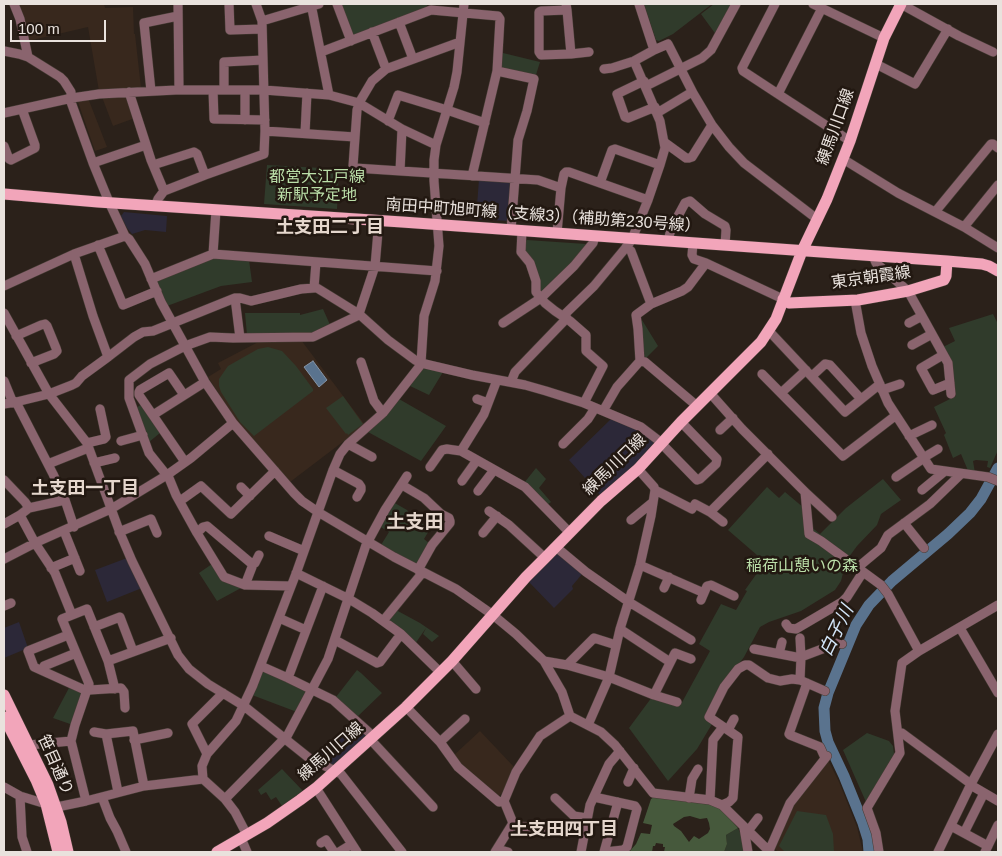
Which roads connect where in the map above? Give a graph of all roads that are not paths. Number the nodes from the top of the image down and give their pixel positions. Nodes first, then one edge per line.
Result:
1 (14, 4) edge
2 (178, 4) edge
3 (229, 4) edge
4 (256, 4) edge
5 (337, 4) edge
6 (639, 4) edge
7 (736, 4) edge
8 (775, 4) edge
9 (813, 4) edge
10 (314, 5) edge
11 (899, 5) edge
12 (430, 7) edge
13 (566, 7) edge
14 (463, 8) edge
15 (822, 8) junction
16 (178, 16) junction
17 (399, 22) junction
18 (262, 25) junction
19 (948, 30) junction
20 (372, 32) junction
21 (884, 38) junction
22 (351, 41) junction
23 (460, 42) junction
24 (654, 50) junction
25 (4, 51) edge
26 (321, 52) junction
27 (589, 52) dead end
28 (993, 52) dead end
29 (571, 54) junction
30 (28, 57) junction
31 (413, 59) junction
32 (263, 60) junction
33 (634, 60) junction
34 (876, 64) junction
35 (386, 69) junction
36 (604, 69) dead end
37 (680, 69) junction
38 (497, 71) junction
39 (645, 84) junction
40 (179, 90) junction
41 (214, 90) junction
42 (224, 90) junction
43 (245, 90) junction
44 (264, 90) junction
45 (151, 91) junction
46 (129, 92) junction
47 (692, 92) junction
48 (307, 93) junction
49 (778, 94) junction
50 (329, 95) junction
51 (72, 98) junction
52 (359, 103) junction
53 (22, 109) junction
54 (447, 110) junction
55 (656, 110) junction
56 (4, 113) edge
57 (244, 120) junction
58 (264, 120) junction
59 (388, 121) junction
60 (485, 124) junction
61 (712, 125) junction
62 (402, 129) junction
63 (265, 131) junction
64 (305, 133) junction
65 (355, 136) junction
66 (850, 141) junction
67 (664, 142) junction
68 (146, 145) junction
69 (436, 145) junction
70 (4, 146) edge
71 (998, 148) edge
72 (843, 159) junction
73 (93, 162) junction
74 (660, 165) junction
75 (153, 166) junction
76 (400, 171) junction
77 (434, 173) junction
78 (205, 176) junction
79 (472, 176) junction
80 (515, 180) junction
81 (600, 183) junction
82 (998, 185) edge
83 (561, 188) junction
84 (164, 191) junction
85 (4, 194) edge
86 (648, 200) junction
87 (109, 202) junction
88 (155, 206) junction
89 (216, 210) junction
90 (935, 212) junction
91 (817, 219) junction
92 (379, 220) junction
93 (438, 225) junction
94 (964, 227) junction
95 (517, 230) junction
96 (557, 233) junction
97 (125, 236) junction
98 (595, 236) junction
99 (668, 241) junction
100 (629, 243) junction
101 (693, 243) junction
102 (98, 245) junction
103 (725, 245) junction
104 (998, 248) edge
105 (802, 251) junction
106 (74, 254) junction
107 (213, 254) junction
108 (873, 256) junction
109 (947, 261) junction
110 (316, 262) junction
111 (706, 263) junction
112 (375, 266) junction
113 (994, 268) edge
114 (437, 271) junction
115 (151, 279) junction
116 (4, 286) edge
117 (314, 288) junction
118 (908, 291) junction
119 (157, 292) junction
120 (235, 298) junction
121 (541, 298) junction
122 (783, 299) junction
123 (855, 300) junction
124 (651, 304) junction
125 (4, 313) edge
126 (359, 314) junction
127 (922, 316) junction
128 (565, 317) junction
129 (172, 323) junction
130 (503, 323) dead end
131 (909, 323) dead end
132 (769, 331) junction
133 (932, 334) junction
134 (16, 336) junction
135 (240, 338) junction
136 (912, 345) dead end
137 (185, 346) junction
138 (943, 355) junction
139 (108, 357) junction
140 (640, 361) junction
141 (361, 362) dead end
142 (31, 363) junction
143 (421, 363) junction
144 (809, 373) junction
145 (762, 374) dead end
146 (497, 380) junction
147 (4, 381) edge
148 (205, 382) junction
149 (511, 382) junction
150 (950, 383) junction
151 (900, 384) dead end
152 (881, 387) junction
153 (710, 393) junction
154 (781, 393) junction
155 (49, 394) junction
156 (952, 394) dead end
157 (184, 395) junction
158 (477, 399) dead end
159 (861, 399) junction
160 (11, 403) edge
161 (488, 403) junction
162 (584, 403) junction
163 (697, 406) junction
164 (100, 409) dead end
165 (599, 409) junction
166 (383, 413) junction
167 (153, 415) junction
168 (895, 416) junction
169 (733, 418) junction
170 (681, 422) junction
171 (233, 423) junction
172 (932, 425) dead end
173 (720, 430) dead end
174 (143, 435) junction
175 (909, 436) junction
176 (120, 441) dead end
177 (348, 444) junction
178 (563, 444) dead end
179 (661, 444) junction
180 (88, 445) junction
181 (938, 449) dead end
182 (461, 451) junction
183 (768, 454) junction
184 (372, 457) dead end
185 (115, 458) dead end
186 (923, 458) junction
187 (477, 460) junction
188 (185, 462) junction
189 (94, 463) junction
190 (48, 464) junction
191 (430, 467) dead end
192 (638, 469) junction
193 (333, 470) junction
194 (494, 470) junction
195 (275, 471) junction
196 (945, 471) junction
197 (961, 474) junction
198 (167, 476) junction
199 (407, 476) dead end
200 (896, 476) dead end
201 (994, 479) edge
202 (4, 480) edge
203 (462, 481) dead end
204 (402, 485) junction
205 (241, 487) dead end
206 (655, 490) junction
207 (922, 490) dead end
208 (478, 491) dead end
209 (805, 492) junction
210 (250, 496) junction
211 (357, 497) dead end
212 (65, 500) junction
213 (180, 501) junction
214 (653, 502) junction
215 (29, 508) junction
216 (111, 509) junction
217 (318, 512) junction
218 (710, 512) junction
219 (20, 515) junction
220 (832, 517) dead end
221 (631, 520) dead end
222 (723, 522) dead end
223 (904, 523) junction
224 (4, 524) edge
225 (74, 527) junction
226 (64, 531) junction
227 (119, 532) junction
228 (157, 533) dead end
229 (197, 533) junction
230 (483, 533) dead end
231 (570, 533) junction
232 (269, 536) dead end
233 (368, 541) junction
234 (35, 543) junction
235 (556, 547) junction
236 (924, 548) dead end
237 (304, 551) junction
238 (259, 555) dead end
239 (75, 558) junction
240 (545, 558) junction
241 (4, 559) edge
242 (252, 564) junction
243 (640, 565) junction
244 (51, 568) junction
245 (860, 570) junction
246 (80, 571) dead end
247 (421, 571) junction
248 (296, 573) junction
249 (669, 577) junction
250 (244, 585) junction
251 (291, 586) junction
252 (323, 586) junction
253 (664, 588) dead end
254 (734, 596) dead end
255 (349, 598) junction
256 (629, 602) junction
257 (998, 605) edge
258 (72, 614) junction
259 (493, 615) junction
260 (279, 618) junction
261 (383, 621) junction
262 (786, 624) dead end
263 (94, 627) junction
264 (960, 628) junction
265 (620, 629) junction
266 (306, 630) junction
267 (401, 634) junction
268 (68, 635) junction
269 (171, 638) junction
270 (800, 638) dead end
271 (335, 640) junction
272 (691, 640) dead end
273 (782, 642) dead end
274 (842, 644) dead end
275 (616, 645) junction
276 (754, 649) dead end
277 (133, 651) junction
278 (919, 651) junction
279 (76, 653) junction
280 (779, 654) junction
281 (801, 658) junction
282 (690, 659) dead end
283 (108, 661) junction
284 (452, 661) junction
285 (544, 661) junction
286 (670, 662) junction
287 (567, 665) junction
288 (261, 666) junction
289 (42, 670) junction
290 (441, 673) junction
291 (609, 677) junction
292 (288, 678) junction
293 (804, 682) junction
294 (115, 689) junction
295 (312, 689) junction
296 (476, 689) dead end
297 (87, 691) junction
298 (825, 691) dead end
299 (223, 693) junction
300 (998, 693) edge
301 (4, 695) edge
302 (654, 695) junction
303 (677, 702) dead end
304 (244, 706) junction
305 (406, 707) junction
306 (125, 708) dead end
307 (570, 716) junction
308 (4, 717) edge
309 (465, 719) dead end
310 (734, 720) dead end
311 (588, 725) junction
312 (725, 728) junction
313 (94, 732) dead end
314 (898, 732) junction
315 (168, 733) dead end
316 (106, 734) junction
317 (998, 734) edge
318 (8, 736) edge
319 (372, 737) junction
320 (71, 740) junction
321 (134, 740) junction
322 (284, 740) junction
323 (440, 742) junction
324 (29, 745) junction
325 (620, 751) junction
326 (207, 754) junction
327 (634, 768) junction
328 (698, 769) dead end
329 (335, 770) junction
330 (203, 779) junction
331 (628, 782) dead end
332 (971, 784) junction
333 (4, 786) edge
334 (144, 786) junction
335 (316, 788) junction
336 (118, 792) junction
337 (984, 793) junction
338 (20, 796) junction
339 (102, 797) junction
340 (594, 797) junction
341 (555, 798) dead end
342 (689, 798) junction
343 (225, 799) junction
344 (710, 800) junction
345 (504, 801) junction
346 (998, 801) edge
347 (86, 802) junction
348 (618, 802) junction
349 (51, 806) junction
350 (722, 806) junction
351 (433, 807) dead end
352 (587, 818) junction
353 (758, 818) dead end
354 (512, 824) junction
355 (951, 826) junction
356 (998, 826) edge
357 (547, 828) dead end
358 (746, 829) junction
359 (964, 833) junction
360 (244, 837) junction
361 (321, 843) dead end
362 (991, 844) edge
363 (354, 848) edge
364 (496, 851) edge
365 (769, 851) edge
366 (27, 852) edge
367 (58, 852) edge
368 (68, 852) edge
369 (126, 852) edge
370 (217, 852) edge
371 (247, 852) edge
372 (334, 852) edge
373 (339, 852) edge
374 (402, 852) edge
375 (508, 852) edge
376 (581, 852) edge
377 (605, 852) edge
378 (748, 852) edge
379 (879, 852) edge
380 (938, 852) edge

1 - 30 street
2 - 16 street
3 - 18 street
4 - 18 street
5 - 22 street
6 - 24 street
7 - 37 street
8 - 49 street
9 - 15 street
10 - 18 street
10 - 26 street
11 - 19 street
11 - 21 main road, 練馬川口線
12 - 14 street
12 - 17 street
13 - 29 street
13 - 29 street
14 - 23 street
14 - 38 street
15 - 21 street
15 - 49 street
16 - 40 street
16 - 45 street
17 - 20 street
17 - 31 street
18 - 32 street
19 - 28 street
19 - 34 street
20 - 22 street
20 - 35 street
21 - 34 main road, 練馬川口線
22 - 26 street
23 - 31 street
23 - 54 street
24 - 33 street
24 - 37 street
25 - 30 street
26 - 50 street
27 - 29 street
30 - 51 street
31 - 35 street
32 - 42 street
32 - 44 street
33 - 36 street
33 - 39 street
34 - 66 main road, 練馬川口線
35 - 52 street
37 - 39 street
37 - 47 street
38 - 60 street
38 - 80 street
39 - 55 street
39 - 55 street
40 - 41 street
40 - 45 street
41 - 42 street
41 - 57 street
42 - 43 street
43 - 44 street
43 - 57 street
44 - 48 street
44 - 58 street
45 - 46 street
46 - 51 street
46 - 68 street
47 - 55 street
47 - 61 street
48 - 50 street
48 - 64 street
49 - 66 street
50 - 52 street
51 - 53 street
51 - 73 street
52 - 59 street
52 - 65 street
53 - 56 street
53 - 70 street
54 - 59 street
54 - 60 street
54 - 69 street
55 - 67 street
57 - 58 street
58 - 63 street
59 - 62 street
60 - 79 street
61 - 67 street
61 - 91 street
62 - 69 street
62 - 76 street
63 - 64 street
63 - 78 street
64 - 65 street
65 - 76 street
66 - 72 main road, 練馬川口線
67 - 74 street
68 - 73 street
68 - 75 street
69 - 77 street
71 - 90 street
72 - 90 street
72 - 91 main road, 練馬川口線
73 - 87 street
74 - 81 street
74 - 86 street
75 - 78 street
75 - 84 street
76 - 77 street
77 - 79 street
77 - 93 street
78 - 84 street
79 - 80 street
80 - 83 street
80 - 95 street
81 - 83 street
81 - 86 street
82 - 94 street
83 - 96 street
84 - 88 street
85 - 87 main road, 南田中町旭町線（支線3）（補助第230号線）
86 - 100 street
87 - 88 main road, 南田中町旭町線（支線3）（補助第230号線）
87 - 97 street
88 - 89 main road, 南田中町旭町線（支線3）（補助第230号線）
89 - 92 main road, 南田中町旭町線（支線3）（補助第230号線）
89 - 107 street
90 - 94 street
91 - 105 main road, 練馬川口線
92 - 93 main road, 南田中町旭町線（支線3）（補助第230号線）
92 - 112 street
93 - 95 main road, 南田中町旭町線（支線3）（補助第230号線）
93 - 114 street
94 - 104 street
95 - 96 main road, 南田中町旭町線（支線3）（補助第230号線）
95 - 121 street
96 - 98 main road, 南田中町旭町線（支線3）（補助第230号線）
97 - 102 street
97 - 115 street
98 - 100 main road, 南田中町旭町線（支線3）（補助第230号線）
98 - 121 street
99 - 100 main road, 南田中町旭町線（支線3）（補助第230号線）
99 - 101 main road, 南田中町旭町線（支線3）（補助第230号線）
99 - 103 street
100 - 124 street
100 - 128 street
101 - 103 main road, 南田中町旭町線（支線3）（補助第230号線）
101 - 111 street
102 - 106 street
102 - 119 street
103 - 105 main road, 南田中町旭町線（支線3）（補助第230号線）
105 - 108 main road, 南田中町旭町線（支線3）（補助第230号線）
105 - 122 main road, 練馬川口線
106 - 116 street
106 - 139 street
107 - 110 street
107 - 115 street
108 - 109 main road, 南田中町旭町線（支線3）（補助第230号線）
108 - 118 street
109 - 113 main road, 南田中町旭町線（支線3）（補助第230号線）
109 - 118 main road, 東京朝霞線
110 - 112 street
110 - 117 street
111 - 122 street
111 - 124 street
112 - 114 street
112 - 126 street
114 - 143 street
115 - 119 street
117 - 120 street
117 - 126 street
118 - 123 main road, 東京朝霞線
118 - 127 street
119 - 129 street
120 - 129 street
120 - 135 street
121 - 128 street
121 - 130 street
122 - 123 main road, 東京朝霞線
122 - 132 main road, 練馬川口線
123 - 152 street
124 - 140 street
125 - 134 street
126 - 135 street
126 - 143 street
127 - 131 street
127 - 133 street
128 - 149 street
128 - 162 street
129 - 137 street
129 - 139 street
132 - 144 street
132 - 153 main road, 練馬川口線
133 - 136 street
133 - 138 street
134 - 142 street
134 - 142 street
135 - 137 street
137 - 148 street
137 - 174 street
138 - 150 street
138 - 150 street
139 - 155 street
140 - 163 street
140 - 165 street
141 - 166 street
142 - 155 street
143 - 146 street
143 - 166 street
144 - 154 street
144 - 159 street
144 - 159 street
145 - 154 street
146 - 149 street
146 - 161 street
147 - 160 street
148 - 157 street
148 - 171 street
149 - 162 street
150 - 156 street
151 - 152 street
152 - 159 street
152 - 168 street
153 - 163 main road, 練馬川口線
153 - 169 street
154 - 168 street
155 - 160 street
155 - 180 street
157 - 167 street
157 - 167 street
158 - 161 street
160 - 190 street
161 - 182 street
162 - 165 street
163 - 170 main road, 練馬川口線
164 - 180 street
165 - 178 street
165 - 179 street
166 - 177 street
167 - 188 street
168 - 175 street
169 - 173 street
169 - 183 street
170 - 179 main road, 練馬川口線
170 - 179 street
171 - 188 street
171 - 195 street
172 - 175 street
174 - 176 street
174 - 198 street
175 - 186 street
177 - 184 street
177 - 193 street
179 - 192 main road, 練馬川口線
180 - 189 street
180 - 190 street
181 - 186 street
182 - 187 street
182 - 191 street
183 - 209 street
183 - 218 street
185 - 189 street
186 - 196 street
186 - 200 street
187 - 194 street
187 - 203 street
188 - 198 street
189 - 216 street
190 - 212 street
192 - 206 street
192 - 231 main road, 練馬川口線
193 - 211 street
193 - 217 street
194 - 208 street
194 - 231 street
195 - 210 street
195 - 217 street
196 - 197 street
196 - 207 street
197 - 201 street
197 - 223 street
198 - 213 street
198 - 216 street
199 - 204 street
202 - 215 street
204 - 233 street
204 - 247 street
205 - 210 street
206 - 214 street
206 - 218 street
209 - 220 street
209 - 245 street
210 - 213 street
212 - 215 street
212 - 225 street
213 - 229 street
214 - 221 street
214 - 243 street
215 - 219 street
216 - 225 street
216 - 227 street
217 - 233 street
217 - 237 street
218 - 222 street
219 - 224 street
219 - 234 street
223 - 236 street
223 - 245 street
225 - 226 street
226 - 234 street
226 - 239 street
227 - 228 street
227 - 269 street
229 - 242 street
229 - 250 street
230 - 240 street
231 - 235 main road, 練馬川口線
232 - 237 street
233 - 247 street
233 - 255 street
234 - 241 street
234 - 244 street
235 - 240 main road, 練馬川口線
235 - 256 street
237 - 248 street
238 - 242 street
239 - 244 street
239 - 246 street
240 - 259 main road, 練馬川口線
242 - 250 street
243 - 249 street
243 - 256 street
244 - 258 street
245 - 262 street
245 - 278 street
247 - 259 street
247 - 261 street
248 - 251 street
248 - 252 street
249 - 253 street
249 - 254 street
250 - 251 street
251 - 260 street
252 - 255 street
252 - 266 street
255 - 261 street
255 - 271 street
256 - 265 street
256 - 272 street
257 - 264 street
258 - 263 street
258 - 268 street
259 - 284 main road, 練馬川口線
259 - 285 street
260 - 266 street
260 - 288 street
261 - 267 street
263 - 277 street
263 - 283 street
264 - 278 street
264 - 300 street
265 - 275 street
265 - 286 street
266 - 292 street
267 - 271 street
267 - 290 street
268 - 279 street
268 - 289 street
269 - 277 street
269 - 299 street
270 - 281 street
271 - 295 street
273 - 280 street
274 - 281 street
275 - 287 street
275 - 291 street
276 - 280 street
277 - 283 street
278 - 314 street
279 - 289 street
279 - 297 street
280 - 281 street
281 - 293 street
282 - 286 street
283 - 294 street
284 - 290 main road, 練馬川口線
284 - 296 street
285 - 287 street
285 - 307 street
286 - 302 street
287 - 291 street
288 - 292 street
288 - 304 street
289 - 297 street
290 - 305 main road, 練馬川口線
291 - 302 street
291 - 311 street
292 - 295 street
293 - 298 street
293 - 312 street
293 - 365 street
294 - 297 street
294 - 306 street
295 - 319 street
295 - 322 street
297 - 320 street
299 - 304 street
299 - 326 street
301 - 324 main road, 笹目通り
302 - 303 street
304 - 322 street
304 - 326 street
305 - 319 main road, 練馬川口線
305 - 323 street
307 - 311 street
307 - 345 street
308 - 318 main road, 笹目通り
309 - 323 street
310 - 312 street
311 - 325 street
312 - 344 street
312 - 350 street
313 - 316 street
314 - 332 street
314 - 379 street
315 - 321 street
316 - 321 street
316 - 336 street
317 - 332 street
318 - 349 main road, 笹目通り
319 - 329 main road, 練馬川口線
319 - 351 street
320 - 324 street
320 - 347 street
321 - 334 street
322 - 329 street
322 - 343 street
323 - 345 street
324 - 349 main road, 笹目通り
325 - 327 street
325 - 340 street
326 - 330 street
327 - 331 street
327 - 342 street
328 - 342 street
329 - 335 main road, 練馬川口線
329 - 374 street
330 - 334 street
330 - 343 street
332 - 337 street
332 - 355 street
333 - 338 street
334 - 336 street
335 - 360 main road, 練馬川口線
335 - 363 street
336 - 339 street
337 - 346 street
337 - 359 street
338 - 349 street
338 - 366 street
339 - 347 street
339 - 369 street
340 - 348 street
340 - 352 street
341 - 352 street
342 - 344 street
343 - 360 street
344 - 350 street
345 - 354 street
347 - 349 street
348 - 377 street
348 - 377 street
349 - 367 main road, 笹目通り
349 - 368 main road, 笹目通り
350 - 358 street
352 - 376 street
353 - 358 street
354 - 357 street
354 - 364 street
355 - 359 street
355 - 380 street
356 - 362 street
358 - 365 street
358 - 378 street
359 - 362 street
360 - 370 main road, 練馬川口線
360 - 371 street
361 - 372 street
363 - 373 street
364 - 375 street

